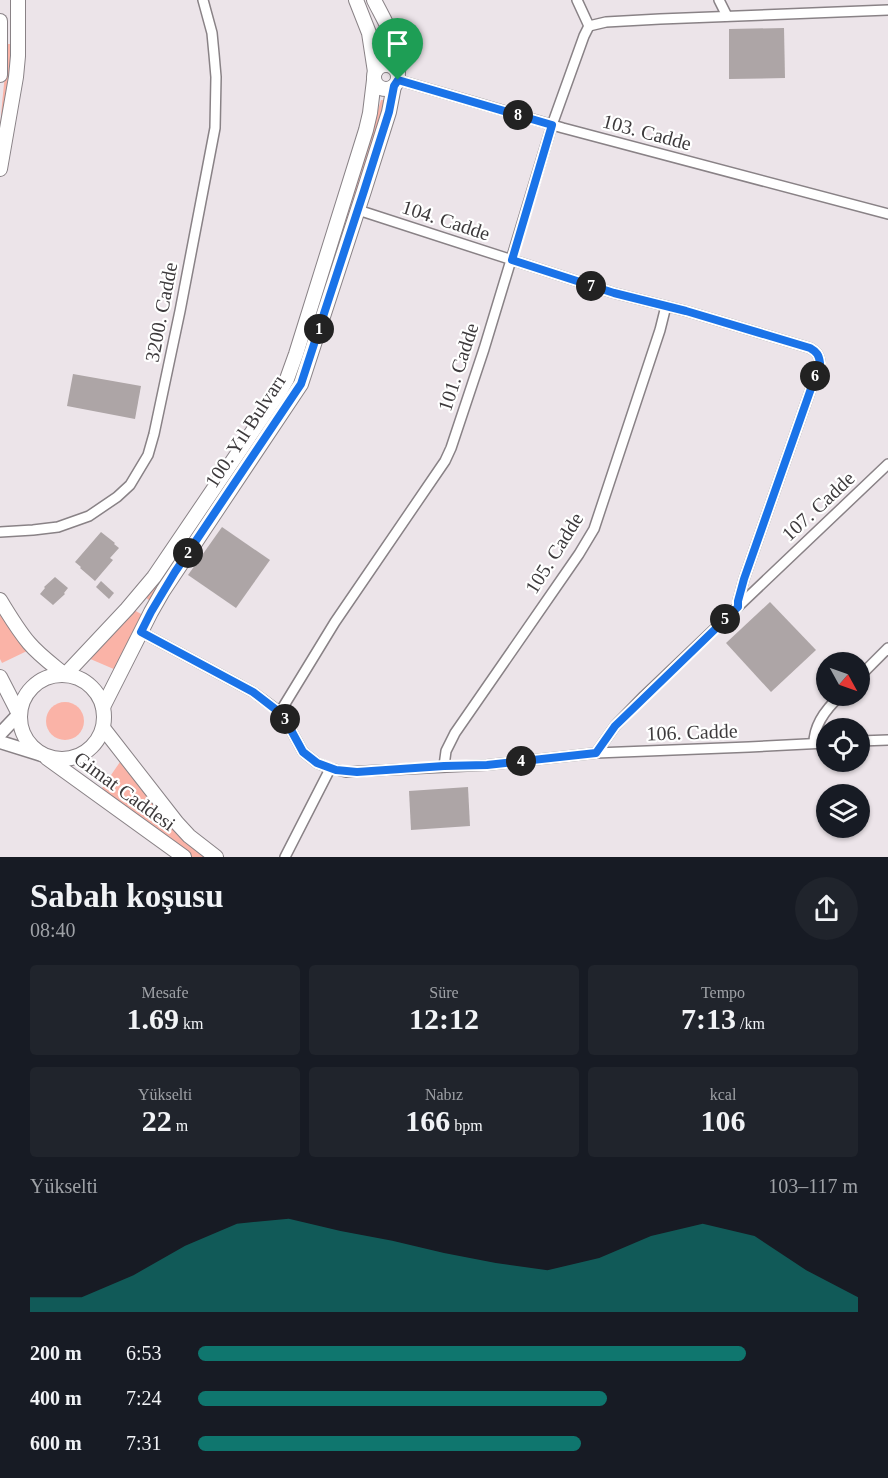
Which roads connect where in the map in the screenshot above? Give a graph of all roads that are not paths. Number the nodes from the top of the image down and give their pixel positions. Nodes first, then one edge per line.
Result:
1 (18, 0) edge
2 (203, 0) edge
3 (356, 0) edge
4 (374, 0) edge
5 (577, 0) edge
6 (719, 0) edge
7 (888, 10) edge
8 (727, 16) junction
9 (0, 21) edge
10 (589, 26) junction
11 (0, 75) edge
12 (374, 76) junction
13 (397, 79) junction
14 (552, 125) junction
15 (2, 153) edge
16 (0, 169) edge
17 (358, 210) junction
18 (888, 214) edge
19 (512, 260) junction
20 (666, 306) junction
21 (888, 464) edge
22 (0, 532) edge
23 (0, 600) edge
24 (738, 607) junction
25 (141, 632) junction
26 (888, 648) edge
27 (870, 666) edge
28 (65, 675) junction
29 (0, 677) edge
30 (831, 706) edge
31 (103, 707) junction
32 (279, 712) junction
33 (19, 714) junction
34 (103, 728) junction
35 (0, 734) edge
36 (888, 740) edge
37 (870, 741) edge
38 (0, 742) edge
39 (814, 743) joint
40 (596, 753) junction
41 (42, 755) junction
42 (444, 766) junction
43 (330, 769) junction
44 (184, 857) edge
45 (216, 857) edge
46 (285, 857) edge

1 - 15 main road
2 - 22 street, 3200. Cadde
3 - 12 main road, 100. Yıl Bulvarı
4 - 13 main road, 100. Yıl Bulvarı
5 - 10 street
6 - 8 street
7 - 8 street
8 - 10 street
9 - 11 main road
10 - 14 street, 101. Cadde
12 - 13 main road
12 - 13 main road
12 - 28 main road, 100. Yıl Bulvarı
13 - 14 street, 103. Cadde
13 - 17 main road, 100. Yıl Bulvarı
14 - 18 street, 103. Cadde
14 - 19 street, 101. Cadde
15 - 16 main road
17 - 19 street, 104. Cadde
17 - 25 main road, 100. Yıl Bulvarı
19 - 20 street, 104. Cadde
19 - 32 street, 101. Cadde
20 - 24 street, 104. Cadde
20 - 42 street, 105. Cadde
21 - 24 street, 107. Cadde
23 - 28 main road
24 - 40 street, 107. Cadde
25 - 31 main road, 100. Yıl Bulvarı
25 - 32 street, 106. Cadde
26 - 27 street
28 - 31 main road
28 - 33 main road
29 - 33 main road, Gimat Caddesi
30 - 39 street
31 - 34 main road, Gimat Caddesi
32 - 43 street, 106. Cadde
33 - 35 street
33 - 41 main road, Gimat Caddesi
34 - 41 main road, Gimat Caddesi
34 - 45 main road, Gimat Caddesi
36 - 37 street
38 - 41 street
39 - 40 street, 106. Cadde
40 - 42 street, 106. Cadde
41 - 44 main road, Gimat Caddesi
42 - 43 street, 106. Cadde
43 - 46 street

